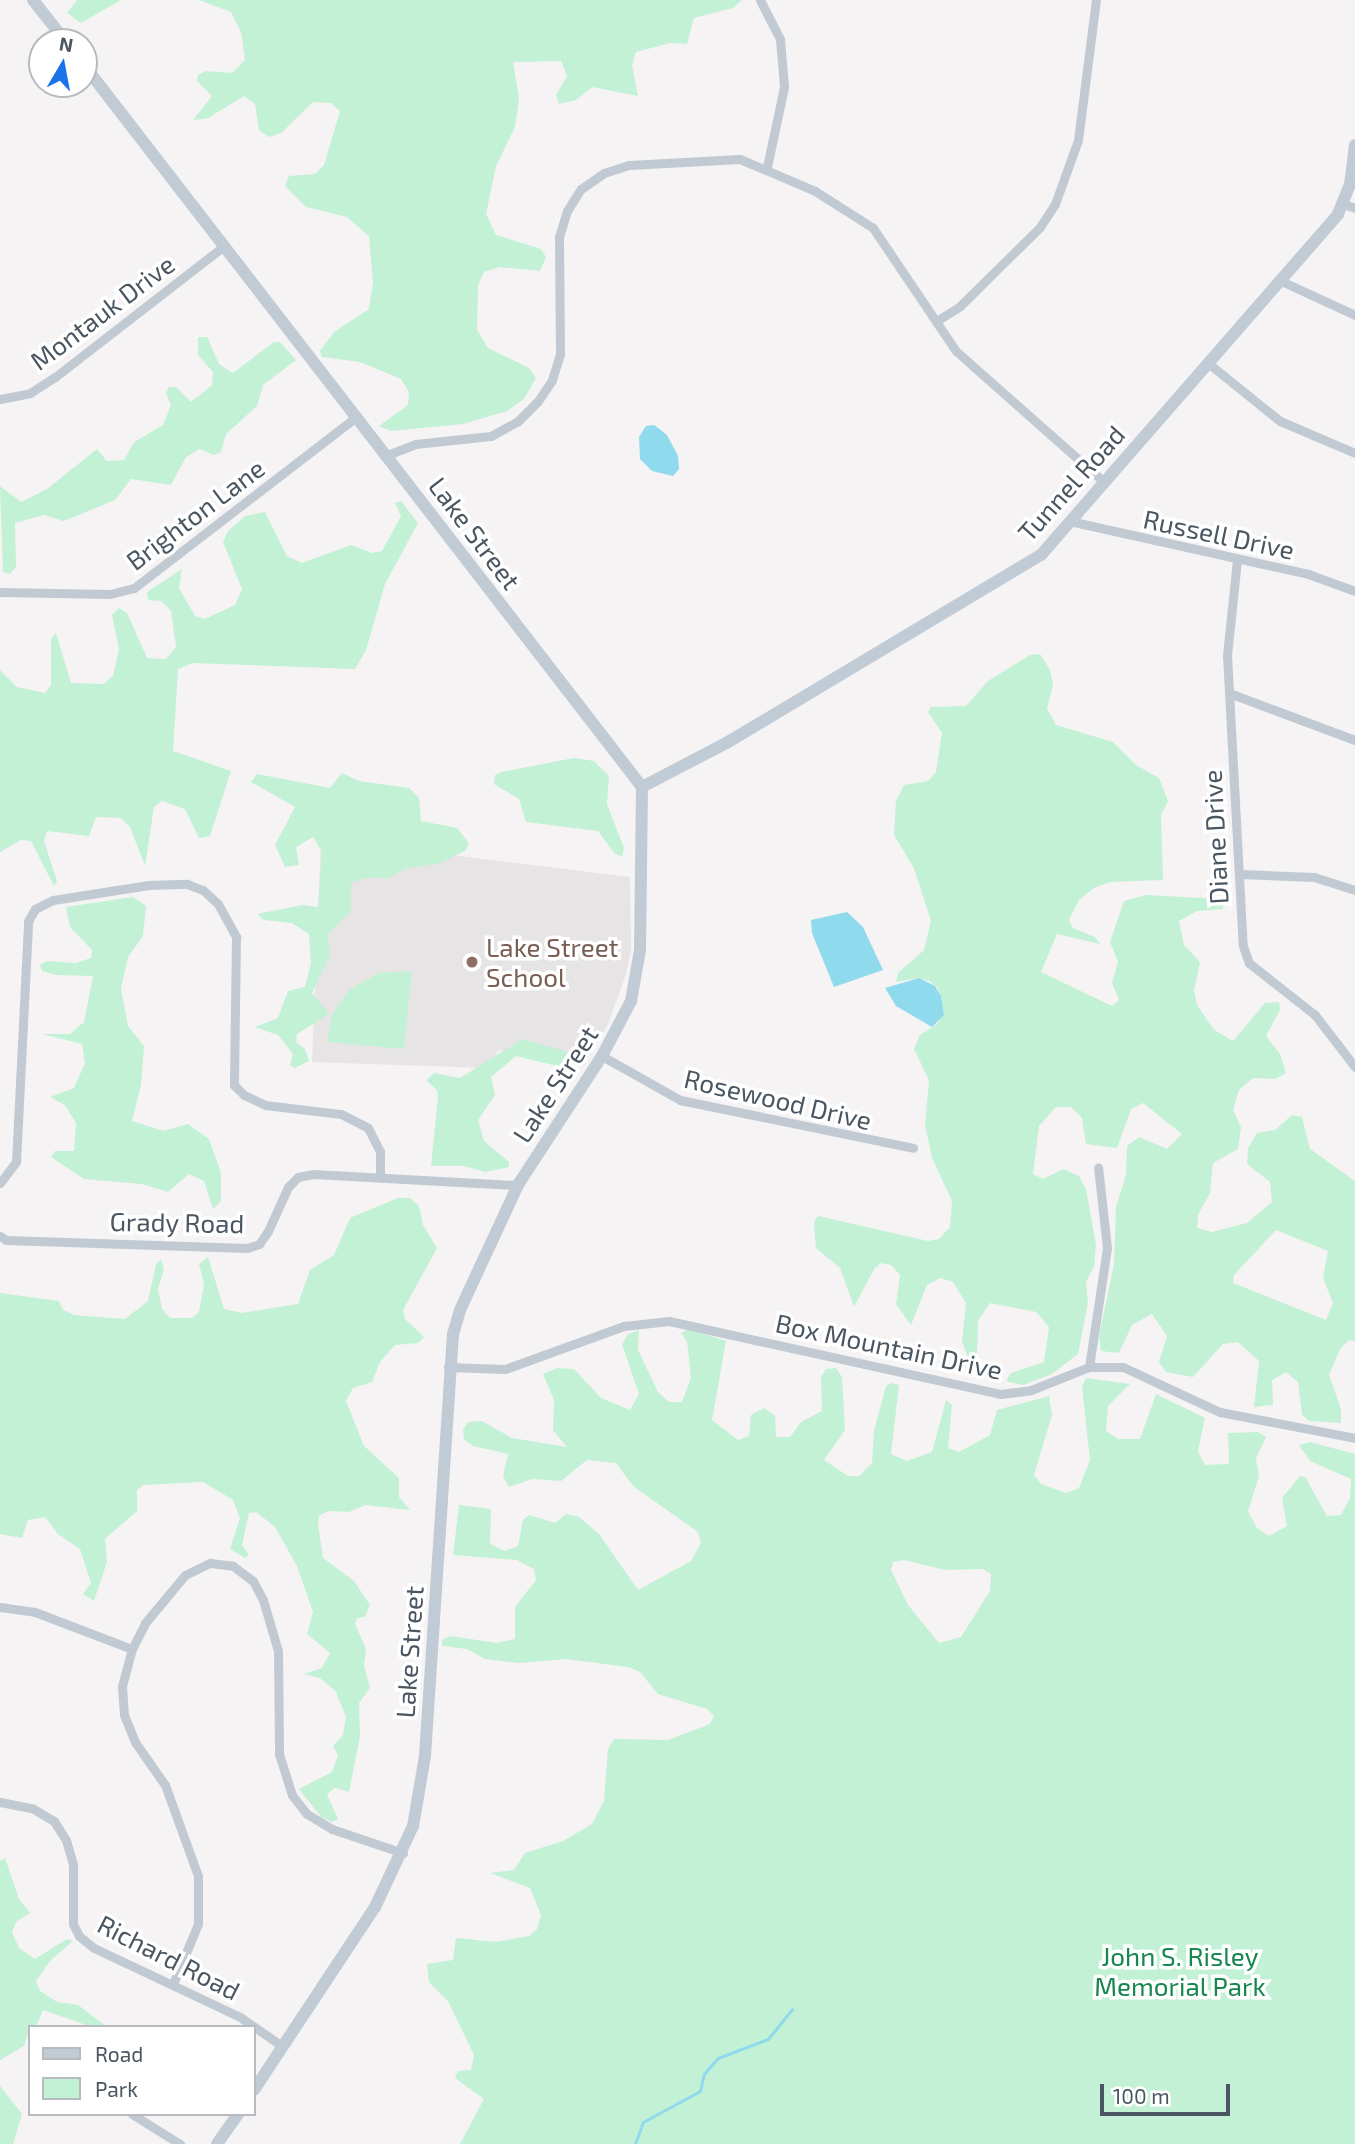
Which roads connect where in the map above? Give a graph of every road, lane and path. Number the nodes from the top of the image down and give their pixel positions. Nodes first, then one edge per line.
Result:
1 (33, 0) edge
2 (760, 0) edge
3 (1096, 0) edge
4 (55, 28) edge
5 (98, 83) edge
6 (1355, 145) edge
7 (767, 167) junction
8 (1349, 206) edge
9 (223, 246) junction
10 (1279, 280) junction
11 (1355, 315) edge
12 (938, 320) junction
13 (1208, 363) junction
14 (0, 399) edge
15 (356, 417) junction
16 (1355, 453) edge
17 (387, 455) junction
18 (1105, 483) junction
19 (1074, 522) junction
20 (1237, 560) junction
21 (1355, 591) edge
22 (0, 592) edge
23 (1229, 693) junction
24 (1355, 740) edge
25 (642, 787) junction
26 (1240, 874) junction
27 (1355, 890) edge
28 (602, 1056) junction
29 (1355, 1067) edge
30 (913, 1149) dead end
31 (1098, 1167) dead end
32 (380, 1176) junction
33 (0, 1183) edge
34 (518, 1185) junction
35 (3, 1238) edge
36 (448, 1367) junction
37 (1089, 1367) junction
38 (1355, 1438) edge
39 (0, 1607) edge
40 (132, 1649) junction
41 (0, 1802) edge
42 (403, 1853) junction
43 (173, 1984) junction
44 (252, 2025) edge
45 (256, 2028) edge
46 (282, 2046) junction
47 (256, 2087) edge
48 (135, 2116) edge
49 (237, 2116) edge
50 (180, 2144) edge
51 (218, 2144) edge

1 - 4 main road
2 - 7 street
3 - 12 street
5 - 9 main road, Lake Street
6 - 8 main road, Tunnel Road
7 - 12 street
7 - 17 street
8 - 10 main road, Tunnel Road
9 - 14 street, Montauk Drive
9 - 15 main road, Lake Street
10 - 11 street
10 - 13 main road, Tunnel Road
12 - 18 street
13 - 16 street
13 - 18 main road, Tunnel Road
15 - 17 main road, Lake Street
15 - 22 street, Brighton Lane
17 - 25 main road, Lake Street
18 - 19 main road, Tunnel Road
19 - 20 street, Russell Drive
19 - 25 main road, Tunnel Road
20 - 21 street, Russell Drive
20 - 23 street, Diane Drive
23 - 24 street
23 - 26 street, Diane Drive
25 - 28 main road, Lake Street
26 - 27 street
26 - 29 street, Diane Drive
28 - 30 street, Rosewood Drive
28 - 34 main road, Lake Street
31 - 37 street
32 - 33 street
32 - 34 street, Grady Road
32 - 35 street, Grady Road
34 - 36 main road, Lake Street
36 - 37 street, Box Mountain Drive
36 - 42 main road, Lake Street
37 - 38 street, Box Mountain Drive
39 - 40 street
40 - 42 street
40 - 43 street
41 - 43 street, Richard Road
42 - 46 main road, Lake Street
43 - 44 street, Richard Road
45 - 46 street, Richard Road
46 - 47 main road, Lake Street
48 - 50 street
49 - 51 main road

